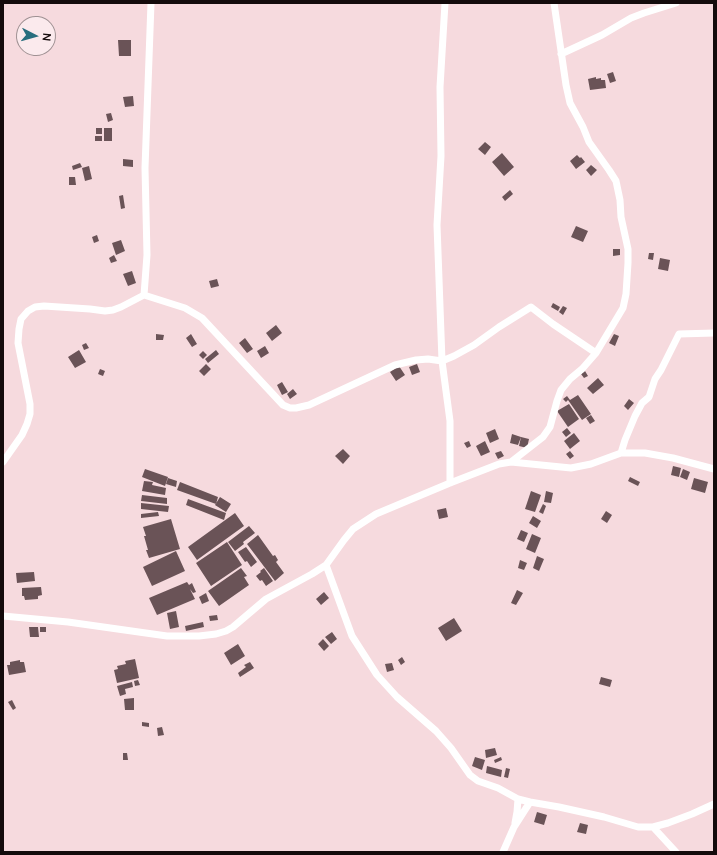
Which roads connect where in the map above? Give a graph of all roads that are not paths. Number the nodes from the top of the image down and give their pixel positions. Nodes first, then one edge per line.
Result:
1 (151, 3) edge
2 (445, 3) edge
3 (554, 3) edge
4 (676, 3) edge
5 (561, 54) junction
6 (144, 295) junction
7 (714, 333) edge
8 (596, 353) junction
9 (442, 361) junction
10 (621, 453) junction
11 (3, 462) edge
12 (511, 462) junction
13 (712, 467) edge
14 (450, 483) junction
15 (326, 565) junction
16 (3, 616) edge
17 (518, 799) junction
18 (530, 802) junction
19 (714, 804) edge
20 (514, 827) junction
21 (653, 827) junction
22 (503, 852) edge
23 (676, 852) edge

1 - 6 street
2 - 9 street
3 - 5 street
4 - 5 street
5 - 8 street
6 - 9 street
6 - 11 street
7 - 10 street
8 - 9 street
8 - 12 street
9 - 14 street
10 - 12 street
10 - 13 street
12 - 14 street
14 - 15 street
15 - 16 street
15 - 17 street
17 - 18 street
17 - 20 street
18 - 20 street
18 - 21 street
19 - 21 street
20 - 22 street
21 - 23 street

